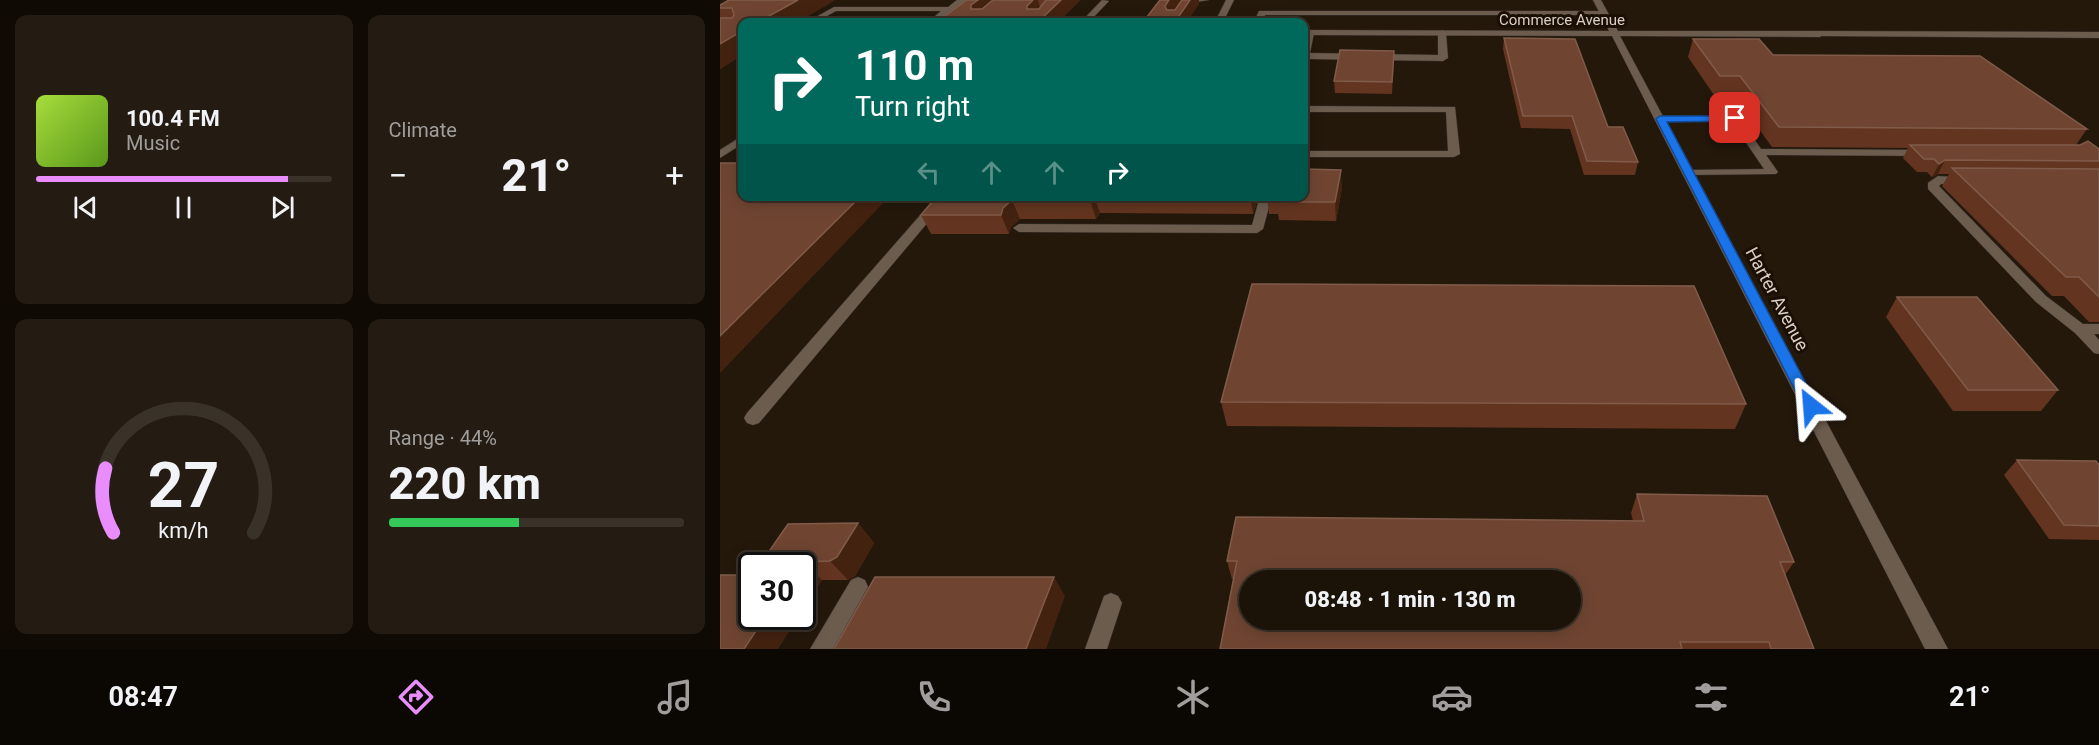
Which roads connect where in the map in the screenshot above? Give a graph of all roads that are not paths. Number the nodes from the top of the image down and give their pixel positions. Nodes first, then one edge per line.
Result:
1 (962, 0) edge
2 (1205, 0) edge
3 (1230, 0) edge
4 (1105, 1) edge
5 (1601, 7) edge
6 (950, 9) junction
7 (818, 18) edge
8 (938, 18) edge
9 (1089, 18) edge
10 (1177, 18) edge
11 (1221, 18) edge
12 (1260, 18) edge
13 (1308, 33) edge
14 (1442, 33) junction
15 (1616, 33) junction
16 (2099, 35) edge
17 (1308, 57) edge
18 (1308, 109) edge
19 (1660, 119) junction
20 (738, 142) edge
21 (1758, 152) junction
22 (1943, 153) edge
23 (1308, 154) edge
24 (720, 155) edge
25 (1689, 172) junction
26 (1984, 180) edge
27 (940, 201) edge
28 (1265, 201) edge
29 (1019, 228) dead end
30 (2080, 329) junction
31 (2099, 329) edge
32 (2099, 349) edge
33 (753, 418) dead end
34 (858, 587) dead end
35 (1111, 603) dead end
36 (821, 649) edge
37 (1096, 649) edge
38 (1937, 649) edge

1 - 6 street
2 - 10 street
3 - 11 street
4 - 9 street
5 - 12 street
5 - 15 street, Harter Avenue
6 - 7 street
6 - 8 street
13 - 14 street, Commerce Avenue
14 - 15 street, Commerce Avenue
14 - 17 street
15 - 16 street, Commerce Avenue
15 - 19 street, Harter Avenue
18 - 23 street
19 - 21 street
19 - 25 street, Harter Avenue
20 - 24 street
21 - 22 street
21 - 25 street
25 - 38 street, Harter Avenue
26 - 30 street
27 - 33 street
28 - 29 street
30 - 31 street
30 - 32 street
34 - 36 street
35 - 37 street

